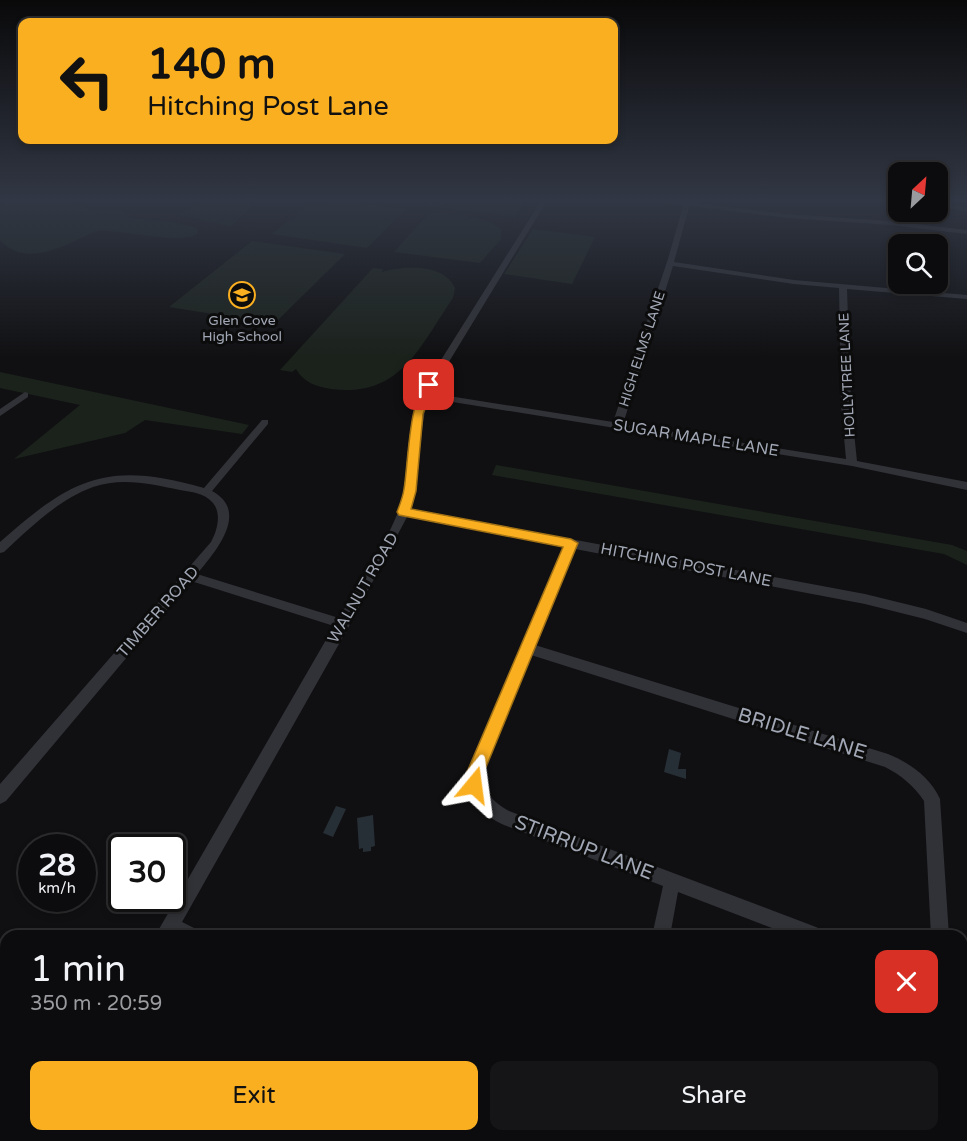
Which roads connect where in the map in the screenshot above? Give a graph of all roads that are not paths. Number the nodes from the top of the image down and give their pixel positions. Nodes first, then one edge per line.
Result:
1 (512, 252) edge
2 (674, 252) edge
3 (671, 264) junction
4 (843, 286) junction
5 (967, 297) edge
6 (25, 395) dead end
7 (424, 395) junction
8 (0, 413) edge
9 (265, 422) dead end
10 (617, 426) junction
11 (852, 463) junction
12 (967, 486) edge
13 (206, 492) junction
14 (403, 512) junction
15 (571, 543) junction
16 (0, 549) edge
17 (189, 576) junction
18 (343, 624) junction
19 (967, 628) edge
20 (527, 648) junction
21 (0, 796) edge
22 (672, 881) junction
23 (168, 930) edge
24 (662, 930) edge
25 (800, 930) edge
26 (940, 930) edge

1 - 7 street, WALNUT ROAD
2 - 3 street, HIGH ELMS LANE
3 - 4 street
3 - 10 street, HIGH ELMS LANE
4 - 5 street
4 - 11 street, HOLLYTREE LANE
6 - 8 street
7 - 10 street, SUGAR MAPLE LANE
7 - 14 street, WALNUT ROAD
9 - 13 street
10 - 11 street, SUGAR MAPLE LANE
11 - 12 street, SUGAR MAPLE LANE
13 - 16 street
13 - 17 street, TIMBER ROAD
14 - 15 street, HITCHING POST LANE
14 - 18 street, WALNUT ROAD
15 - 19 street, HITCHING POST LANE
15 - 20 street, STIRRUP LANE
17 - 18 street
17 - 21 street, TIMBER ROAD
18 - 23 street, WALNUT ROAD
20 - 22 street, STIRRUP LANE
20 - 26 street, BRIDLE LANE
22 - 24 street
22 - 25 street, STIRRUP LANE

